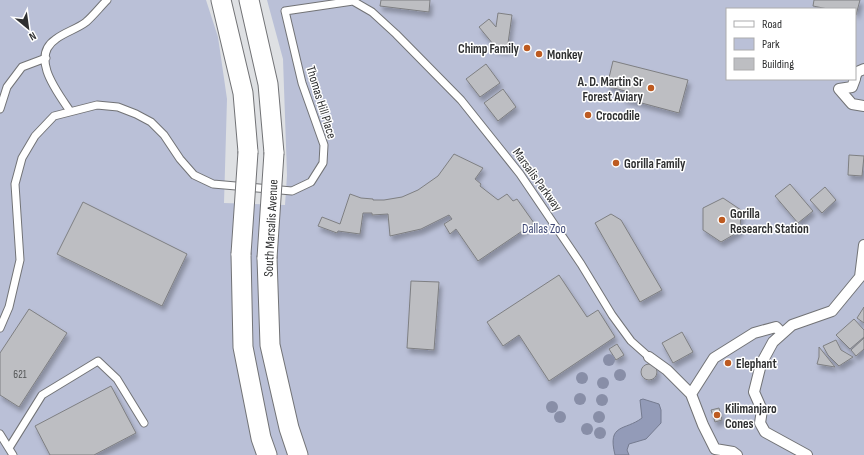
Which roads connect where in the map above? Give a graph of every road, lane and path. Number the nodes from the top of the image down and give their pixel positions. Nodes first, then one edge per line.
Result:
1 (107, 0) edge
2 (221, 0) edge
3 (249, 0) edge
4 (285, 11) joint
5 (46, 58) junction
6 (864, 69) edge
7 (856, 75) edge
8 (854, 80) edge
9 (864, 106) edge
10 (0, 109) edge
11 (70, 111) junction
12 (864, 245) edge
13 (0, 328) edge
14 (782, 333) junction
15 (649, 357) joint
16 (691, 394) junction
17 (144, 423) dead end
18 (0, 434) edge
19 (11, 452) edge
20 (714, 452) edge
21 (268, 455) edge
22 (298, 455) edge
23 (737, 455) edge
24 (807, 455) edge

1 - 5 lane
2 - 21 main road, South Marsalis Avenue, bridge
3 - 22 main road, South Marsalis Avenue, bridge
4 - 11 lane, Thomas Hill Place
4 - 15 lane, Marsalis Parkway
5 - 10 lane
5 - 11 lane
6 - 7 street
8 - 9 street
11 - 13 lane, Thomas Hill Place
12 - 14 street
14 - 16 street
14 - 24 street
15 - 16 street, Marsalis Parkway
16 - 20 street, Marsalis Parkway
17 - 19 lane
18 - 19 lane
20 - 23 street, Marsalis Parkway

